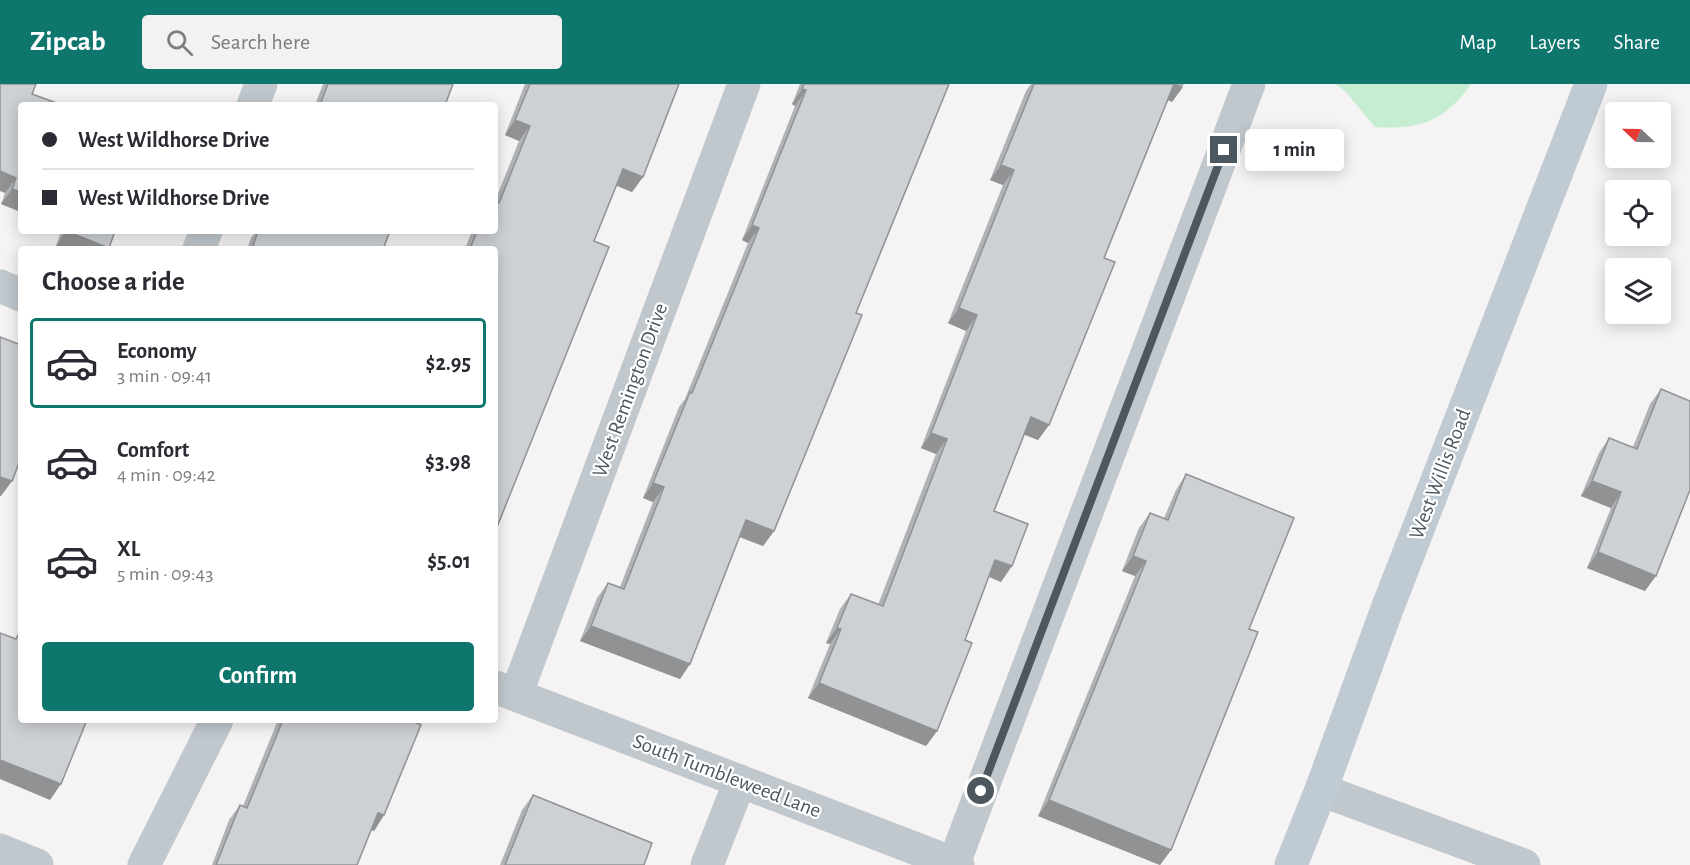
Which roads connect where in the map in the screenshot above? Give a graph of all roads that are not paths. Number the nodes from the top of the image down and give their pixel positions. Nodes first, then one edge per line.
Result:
1 (261, 84) edge
2 (744, 84) edge
3 (1249, 84) edge
4 (1591, 84) edge
5 (254, 102) edge
6 (0, 286) edge
7 (18, 293) edge
8 (506, 692) edge
9 (215, 723) edge
10 (740, 781) junction
11 (1321, 790) junction
12 (0, 850) edge
13 (956, 864) edge
14 (37, 865) edge
15 (144, 865) edge
16 (707, 865) edge
17 (1291, 865) edge
18 (1524, 865) edge

1 - 5 street
2 - 8 street, West Remington Drive
3 - 13 street
4 - 11 street, West Willis Road
6 - 7 street
8 - 10 street, South Tumbleweed Lane
9 - 15 street
10 - 13 street, South Tumbleweed Lane
10 - 16 street
11 - 17 street, West Willis Road
11 - 18 street
12 - 14 street

